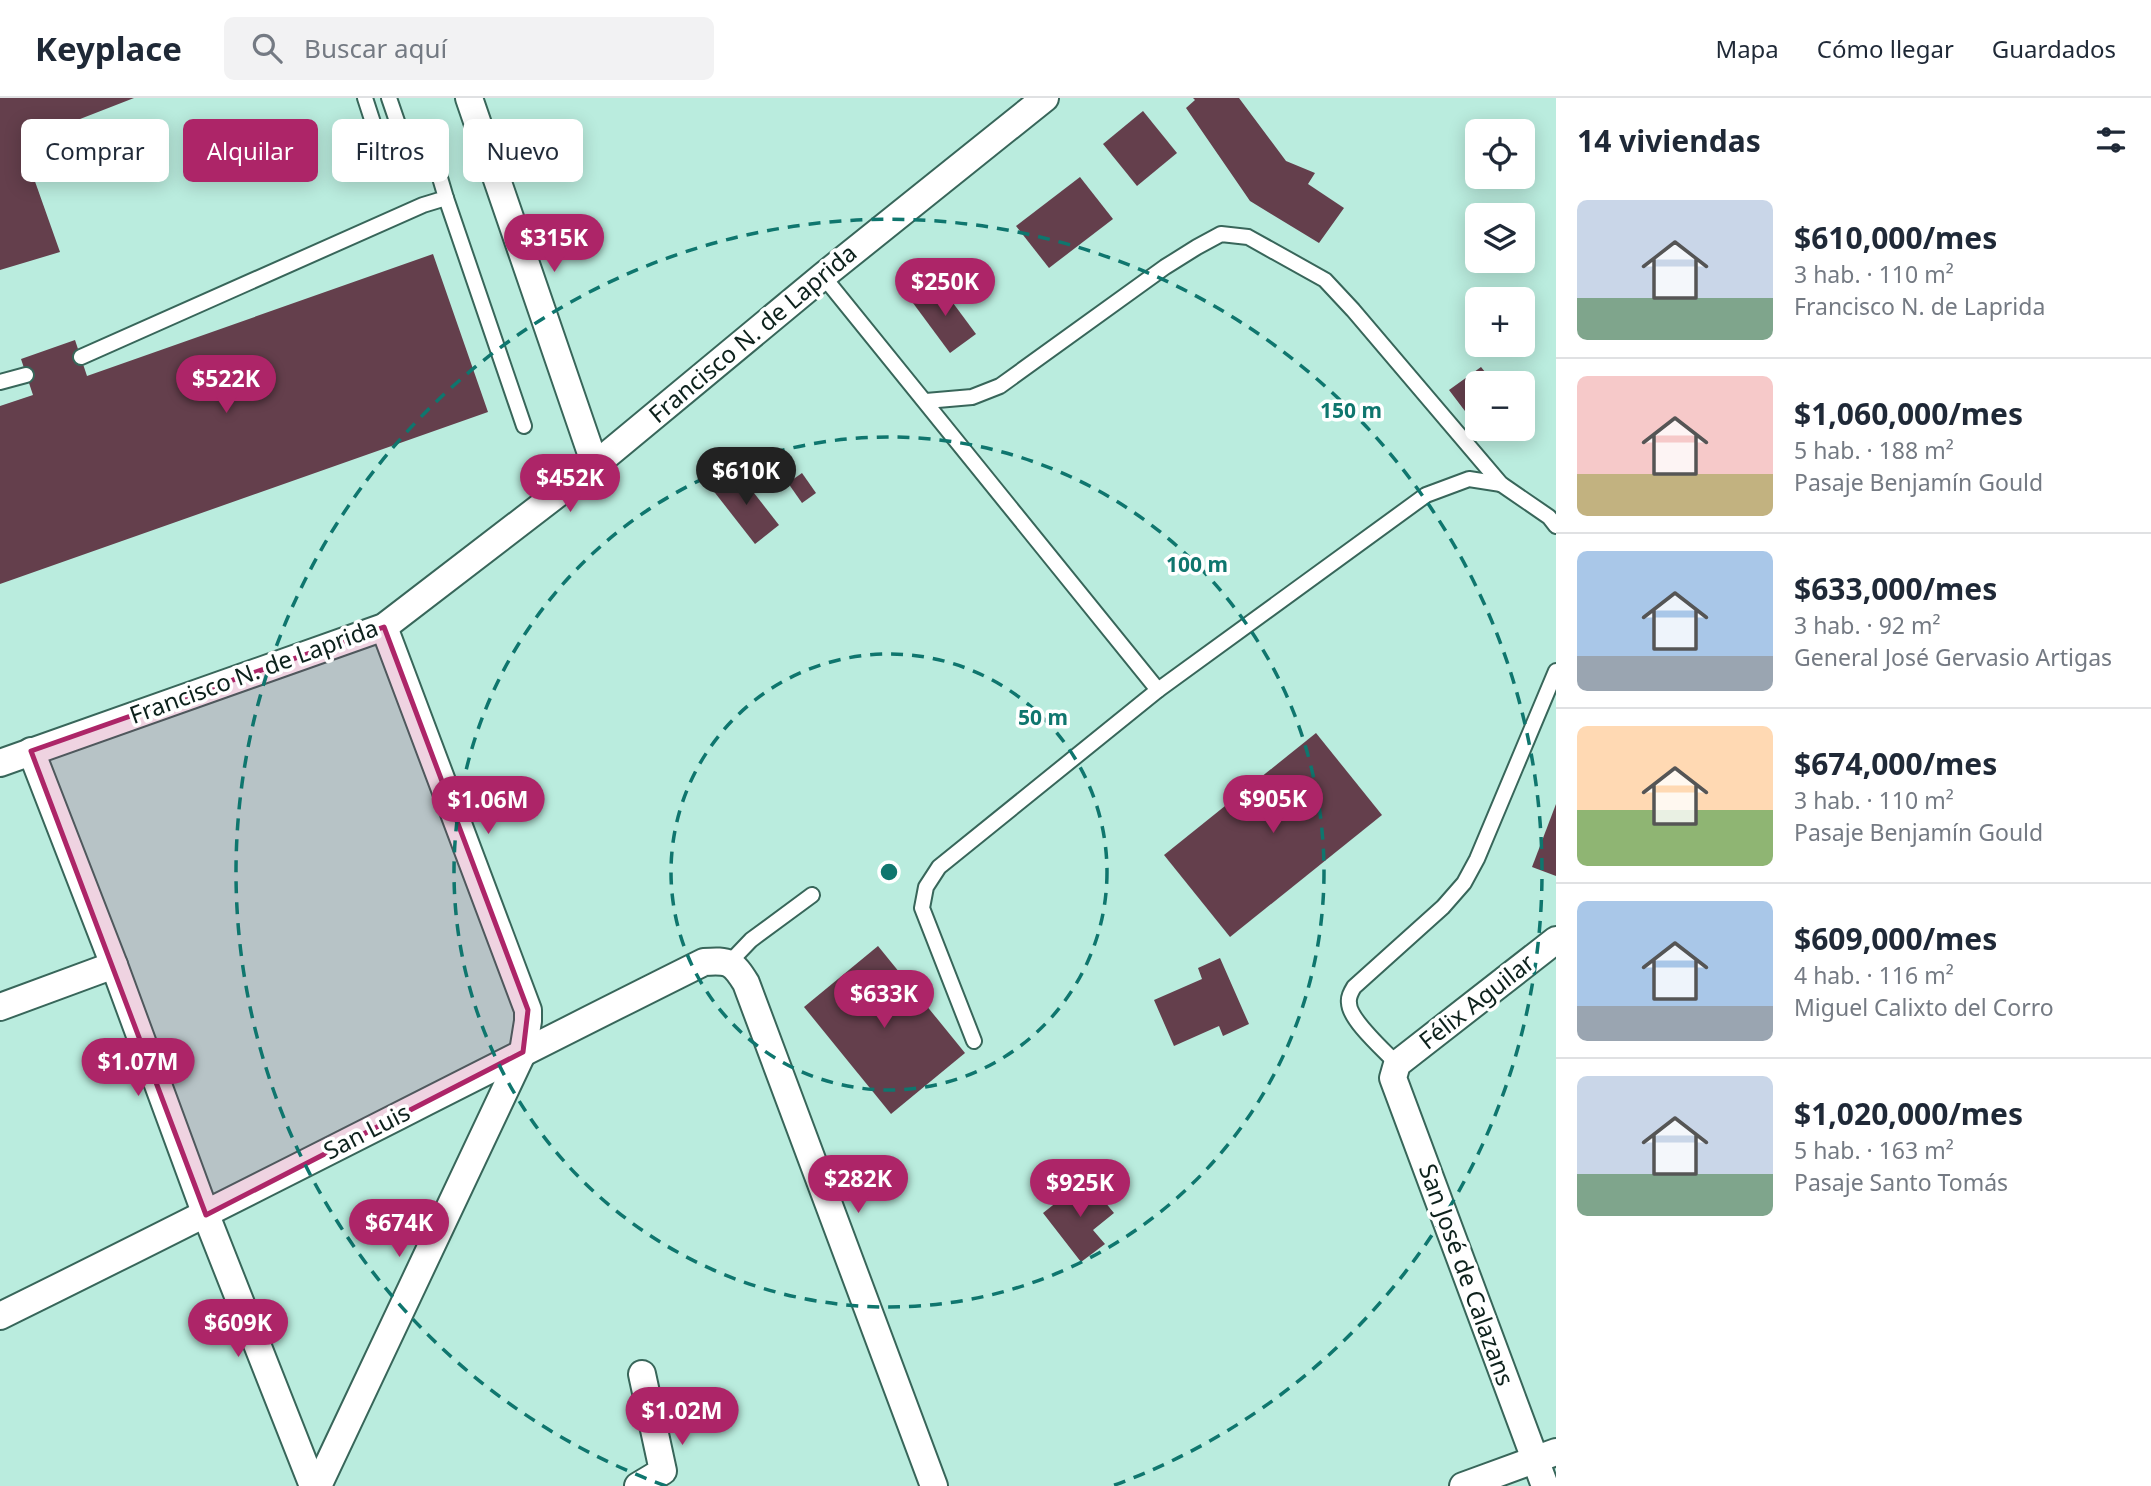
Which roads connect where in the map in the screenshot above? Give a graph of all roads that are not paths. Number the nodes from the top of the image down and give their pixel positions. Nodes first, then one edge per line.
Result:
1 (365, 98) edge
2 (389, 98) edge
3 (468, 98) edge
4 (1045, 98) edge
5 (1019, 107) edge
6 (441, 182) edge
7 (446, 198) junction
8 (823, 276) junction
9 (81, 357) dead end
10 (26, 375) dead end
11 (0, 382) edge
12 (926, 401) junction
13 (524, 426) dead end
14 (595, 465) junction
15 (1502, 484) junction
16 (1556, 526) edge
17 (384, 627) junction
18 (1556, 671) edge
19 (1158, 690) junction
20 (31, 751) junction
21 (0, 763) edge
22 (812, 895) dead end
23 (1556, 940) edge
24 (114, 965) junction
25 (732, 965) junction
26 (0, 1007) edge
27 (974, 1041) dead end
28 (523, 1052) junction
29 (1397, 1064) junction
30 (206, 1215) junction
31 (0, 1316) edge
32 (642, 1374) dead end
33 (1545, 1455) edge
34 (315, 1486) edge
35 (638, 1486) edge
36 (934, 1486) edge
37 (1463, 1486) edge
38 (1545, 1486) edge

1 - 2 lane
3 - 14 street
4 - 5 street, Francisco N. de Laprida
5 - 8 street, Francisco N. de Laprida
6 - 7 lane
7 - 9 lane
7 - 13 lane
8 - 12 lane
8 - 14 street, Francisco N. de Laprida
10 - 11 lane
12 - 15 lane
12 - 19 lane
14 - 17 street, Francisco N. de Laprida
15 - 16 lane
15 - 19 lane
17 - 20 street, Francisco N. de Laprida
17 - 28 street
18 - 29 lane
19 - 27 lane
20 - 21 street, Francisco N. de Laprida
20 - 24 street
22 - 25 lane
23 - 29 street, Félix Aguilar
24 - 26 street
24 - 30 street
25 - 28 street, San Luis
25 - 36 street
28 - 30 street, San Luis
28 - 34 street
29 - 33 street, San José de Calazans
30 - 31 street, San Luis
30 - 34 street
32 - 35 street
33 - 37 street
33 - 38 street, San José de Calazans

